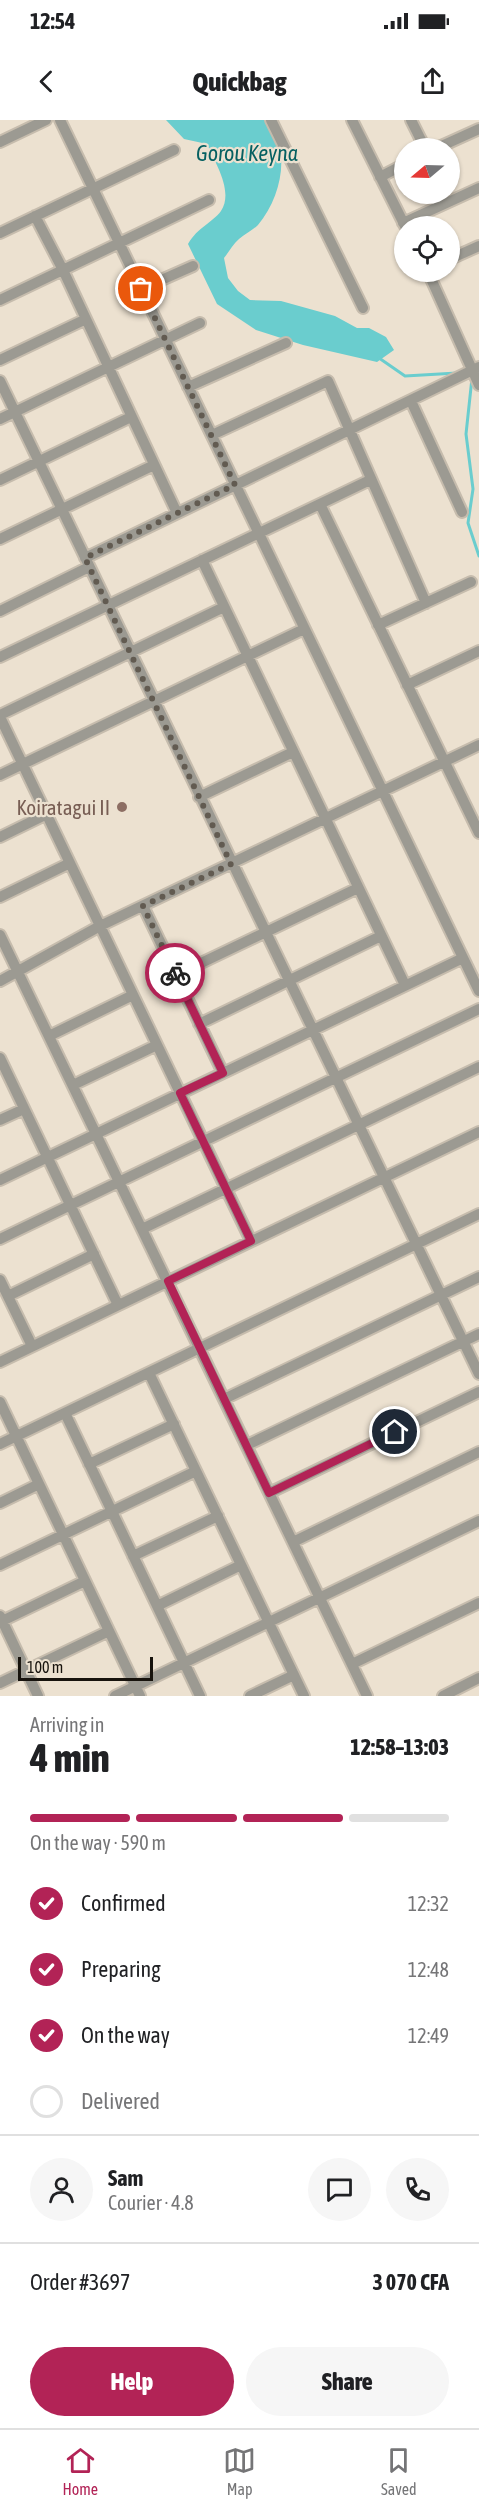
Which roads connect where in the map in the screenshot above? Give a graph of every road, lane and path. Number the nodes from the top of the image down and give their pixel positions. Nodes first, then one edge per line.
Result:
1 (46, 120) edge
2 (60, 120) edge
3 (271, 120) edge
4 (352, 120) edge
5 (411, 120) edge
6 (479, 129) edge
7 (420, 138) edge
8 (459, 138) edge
9 (0, 142) edge
10 (174, 150) dead end
11 (394, 170) edge
12 (380, 177) junction
13 (93, 188) junction
14 (479, 188) edge
15 (209, 200) dead end
16 (35, 216) junction
17 (400, 216) edge
18 (422, 216) edge
19 (0, 233) edge
20 (119, 243) junction
21 (479, 246) edge
22 (460, 255) edge
23 (194, 266) dead end
24 (63, 270) junction
25 (433, 282) edge
26 (141, 289) junction
27 (0, 300) edge
28 (363, 308) dead end
29 (84, 320) junction
30 (200, 323) dead end
31 (166, 340) junction
32 (286, 343) dead end
33 (0, 360) edge
34 (107, 368) junction
35 (476, 369) edge
36 (0, 381) edge
37 (479, 385) edge
38 (188, 387) junction
39 (411, 401) junction
40 (15, 412) junction
41 (131, 417) junction
42 (0, 419) edge
43 (348, 429) junction
44 (212, 435) junction
45 (38, 462) junction
46 (154, 465) junction
47 (0, 480) edge
48 (370, 480) junction
49 (235, 485) junction
50 (320, 504) junction
51 (61, 510) junction
52 (462, 512) dead end
53 (177, 513) junction
54 (258, 533) junction
55 (0, 539) edge
56 (202, 560) junction
57 (87, 563) junction
58 (471, 582) dead end
59 (426, 603) junction
60 (107, 606) junction
61 (224, 608) junction
62 (0, 611) edge
63 (378, 625) junction
64 (304, 629) junction
65 (479, 651) edge
66 (130, 653) junction
67 (248, 656) junction
68 (0, 657) edge
69 (407, 685) junction
70 (153, 701) junction
71 (0, 716) edge
72 (479, 745) edge
73 (293, 752) junction
74 (444, 761) junction
75 (23, 764) junction
76 (0, 775) edge
77 (382, 791) junction
78 (199, 797) junction
79 (47, 814) junction
80 (325, 818) junction
81 (479, 831) edge
82 (0, 837) edge
83 (70, 863) junction
84 (231, 864) junction
85 (358, 888) junction
86 (0, 897) edge
87 (143, 906) junction
88 (100, 926) junction
89 (265, 933) junction
90 (0, 935) edge
91 (381, 936) junction
92 (463, 958) junction
93 (17, 970) junction
94 (176, 975) junction
95 (0, 981) edge
96 (288, 981) junction
97 (405, 985) junction
98 (479, 991) edge
99 (133, 995) junction
100 (479, 1009) edge
101 (199, 1024) junction
102 (312, 1030) junction
103 (49, 1036) junction
104 (157, 1045) junction
105 (0, 1060) edge
106 (479, 1067) edge
107 (223, 1073) junction
108 (335, 1078) junction
109 (73, 1085) junction
110 (180, 1093) junction
111 (24, 1109) junction
112 (0, 1120) edge
113 (358, 1125) junction
114 (479, 1132) edge
115 (96, 1134) junction
116 (203, 1141) junction
117 (47, 1157) junction
118 (384, 1178) junction
119 (0, 1180) edge
120 (119, 1182) junction
121 (226, 1189) junction
122 (70, 1205) junction
123 (479, 1214) edge
124 (142, 1229) junction
125 (0, 1239) edge
126 (251, 1241) junction
127 (416, 1244) junction
128 (94, 1254) junction
129 (479, 1277) edge
130 (0, 1280) edge
131 (168, 1281) junction
132 (441, 1295) junction
133 (8, 1296) junction
134 (118, 1305) junction
135 (479, 1334) edge
136 (464, 1341) junction
137 (32, 1346) junction
138 (200, 1348) junction
139 (0, 1362) edge
140 (149, 1372) junction
141 (479, 1374) edge
142 (479, 1392) edge
143 (224, 1399) junction
144 (0, 1402) edge
145 (65, 1413) junction
146 (174, 1424) junction
147 (16, 1436) junction
148 (0, 1444) edge
149 (247, 1445) junction
150 (479, 1452) edge
151 (89, 1464) junction
152 (196, 1471) junction
153 (39, 1484) junction
154 (269, 1493) junction
155 (0, 1503) edge
156 (112, 1512) junction
157 (218, 1516) junction
158 (479, 1521) edge
159 (63, 1535) junction
160 (293, 1542) junction
161 (133, 1556) junction
162 (0, 1565) edge
163 (241, 1565) junction
164 (86, 1581) junction
165 (320, 1598) junction
166 (479, 1603) edge
167 (157, 1606) junction
168 (1, 1620) edge
169 (269, 1623) junction
170 (109, 1631) junction
171 (184, 1663) junction
172 (352, 1664) junction
173 (26, 1670) junction
174 (294, 1675) junction
175 (479, 1678) edge
176 (0, 1683) edge
177 (138, 1691) edge
178 (38, 1696) edge
179 (115, 1696) edge
180 (200, 1696) edge
181 (250, 1696) edge
182 (304, 1696) edge
183 (368, 1696) edge
184 (442, 1696) edge

1 - 9 street
2 - 13 street
3 - 28 street
4 - 12 street
5 - 7 street
6 - 8 street
10 - 13 street
11 - 12 street
12 - 17 street
13 - 16 street
13 - 20 street
14 - 18 street
15 - 20 street
16 - 19 street
16 - 24 street
20 - 24 street
20 - 26 street
21 - 22 street
23 - 26 street
24 - 27 street
24 - 29 street
25 - 35 street
26 - 31 street
29 - 33 street
29 - 34 street
30 - 31 street
31 - 34 street
31 - 38 street
32 - 38 street
34 - 40 street
34 - 41 street
35 - 37 street
35 - 39 street
36 - 40 street
38 - 44 street
39 - 43 street
39 - 52 street
40 - 42 street
40 - 45 street
41 - 45 street
41 - 46 street
43 - 44 street
43 - 48 street
43 - 49 street
44 - 49 street
45 - 47 street
45 - 51 street
46 - 51 street
46 - 53 street
48 - 50 street
48 - 59 street
49 - 53 street
49 - 54 street
50 - 54 street
50 - 63 street
51 - 55 street
51 - 57 street
53 - 57 street
54 - 56 street
54 - 64 street
56 - 60 street
56 - 61 street
57 - 60 street
57 - 62 street
58 - 59 street
59 - 63 street
60 - 66 street
60 - 68 street
61 - 66 street
61 - 67 street
63 - 69 street
64 - 67 street
64 - 77 street
65 - 69 street
66 - 70 street
66 - 71 street
67 - 70 street
67 - 73 street
69 - 74 street
70 - 75 street
70 - 78 street
71 - 75 street
72 - 74 street
73 - 78 street
73 - 80 street
74 - 77 street
74 - 81 street
75 - 76 street
75 - 79 street
77 - 80 street
77 - 92 street
78 - 84 street
79 - 82 street
79 - 83 street
80 - 84 street
80 - 85 street
83 - 86 street
83 - 88 street
84 - 87 street
84 - 89 street
85 - 89 street
85 - 91 street
87 - 88 street
87 - 94 street
88 - 93 street
88 - 99 street
89 - 94 street
89 - 96 street
90 - 93 street
91 - 96 street
91 - 97 street
92 - 97 street
92 - 98 street
93 - 95 street
93 - 103 street
94 - 101 street
96 - 101 street
96 - 102 street
97 - 102 street
99 - 103 street
99 - 104 street
100 - 108 street
101 - 107 street
102 - 107 street
102 - 108 street
103 - 109 street
104 - 109 street
104 - 110 street
105 - 111 street
106 - 113 street
107 - 110 street
108 - 113 street
108 - 116 street
109 - 115 street
110 - 115 street
110 - 116 street
111 - 112 street
111 - 117 street
113 - 118 street
113 - 121 street
114 - 118 street
115 - 117 street
115 - 120 street
116 - 120 street
116 - 121 street
117 - 119 street
117 - 122 street
118 - 126 street
118 - 127 street
120 - 122 street
120 - 124 street
121 - 124 street
121 - 126 street
122 - 125 street
122 - 128 street
123 - 127 street
124 - 131 street
126 - 131 street
127 - 132 street
127 - 138 street
128 - 133 street
128 - 134 street
129 - 132 street
130 - 133 street
131 - 134 street
131 - 138 street
132 - 136 street
132 - 143 street
133 - 137 street
134 - 137 street
135 - 136 street
136 - 141 street
136 - 149 street
137 - 139 street
138 - 140 street
138 - 143 street
140 - 145 street
140 - 146 street
142 - 154 street
143 - 149 street
144 - 147 street
145 - 147 street
145 - 151 street
146 - 151 street
146 - 152 street
147 - 148 street
147 - 153 street
149 - 154 street
150 - 160 street
151 - 156 street
152 - 156 street
152 - 157 street
153 - 155 street
153 - 159 street
154 - 160 street
156 - 159 street
156 - 161 street
157 - 161 street
157 - 163 street
158 - 165 street
159 - 162 street
159 - 164 street
160 - 165 street
161 - 167 street
163 - 167 street
163 - 169 street
164 - 168 street
164 - 170 street
165 - 169 street
165 - 172 street
166 - 172 street
167 - 171 street
168 - 173 street
169 - 171 street
169 - 174 street
170 - 173 street
170 - 177 street
171 - 177 street
171 - 180 street
172 - 183 street
173 - 176 street
173 - 178 street
174 - 181 street
174 - 182 street
175 - 184 street
177 - 179 street

